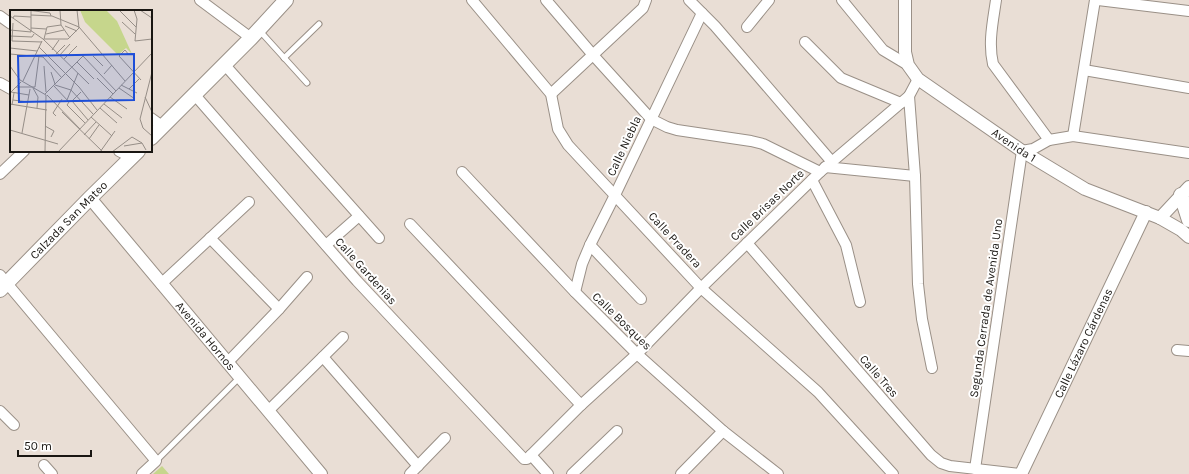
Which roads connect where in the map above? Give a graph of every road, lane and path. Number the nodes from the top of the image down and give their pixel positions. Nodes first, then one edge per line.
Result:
1 (200, 0) edge
2 (286, 0) edge
3 (472, 0) edge
4 (546, 0) edge
5 (646, 0) edge
6 (689, 0) edge
7 (769, 0) edge
8 (842, 0) edge
9 (905, 0) edge
10 (996, 0) edge
11 (1094, 0) edge
12 (1098, 0) edge
13 (1189, 11) edge
14 (702, 13) junction
15 (0, 16) edge
16 (10, 23) edge
17 (319, 24) dead end
18 (747, 27) dead end
19 (254, 34) junction
20 (805, 42) dead end
21 (593, 55) junction
22 (284, 58) junction
23 (224, 64) junction
24 (908, 65) junction
25 (1084, 70) junction
26 (918, 79) junction
27 (0, 83) edge
28 (307, 83) dead end
29 (10, 88) edge
30 (1189, 88) edge
31 (194, 94) junction
32 (551, 94) junction
33 (909, 96) junction
34 (901, 102) junction
35 (651, 119) junction
36 (157, 122) edge
37 (152, 135) edge
38 (1074, 136) junction
39 (1049, 140) junction
40 (1022, 151) junction
41 (23, 152) edge
42 (124, 152) edge
43 (1189, 153) edge
44 (135, 154) edge
45 (826, 167) junction
46 (1, 171) edge
47 (462, 172) dead end
48 (915, 176) junction
49 (812, 180) junction
50 (1185, 191) edge
51 (615, 195) junction
52 (90, 198) junction
53 (249, 202) dead end
54 (1146, 212) junction
55 (359, 216) junction
56 (1160, 218) junction
57 (1189, 220) edge
58 (410, 224) dead end
59 (1189, 237) edge
60 (210, 238) junction
61 (379, 238) dead end
62 (747, 243) junction
63 (326, 245) junction
64 (590, 245) junction
65 (307, 277) dead end
66 (2, 282) edge
67 (161, 284) junction
68 (701, 288) junction
69 (575, 292) junction
70 (641, 299) dead end
71 (860, 302) dead end
72 (279, 309) junction
73 (343, 337) dead end
74 (1178, 350) dead end
75 (1189, 351) edge
76 (637, 354) junction
77 (323, 357) junction
78 (227, 363) junction
79 (932, 368) dead end
80 (240, 377) junction
81 (582, 405) junction
82 (0, 410) edge
83 (268, 411) junction
84 (14, 425) dead end
85 (617, 430) dead end
86 (723, 431) junction
87 (445, 438) dead end
88 (528, 457) junction
89 (156, 461) junction
90 (44, 465) dead end
91 (418, 466) junction
92 (975, 469) junction
93 (772, 472) edge
94 (52, 474) edge
95 (142, 474) edge
96 (321, 474) edge
97 (410, 474) edge
98 (548, 474) edge
99 (572, 474) edge
100 (680, 474) edge
101 (892, 474) edge
102 (1020, 474) edge

1 - 19 street
2 - 19 main road
3 - 32 street, Calle Pradera
4 - 21 street
5 - 21 street
6 - 14 street
7 - 18 street
8 - 24 street
9 - 24 street, Avenida 1
10 - 39 street
11 - 25 street
12 - 13 street
14 - 35 street, Calle Niebla
14 - 45 street
15 - 16 street
17 - 22 lane
19 - 22 lane
19 - 23 main road
20 - 34 street
21 - 32 street
21 - 35 street
22 - 28 lane
23 - 31 main road
23 - 55 street
24 - 26 street, Avenida 1
25 - 30 street
25 - 38 street
26 - 33 street, Calle Brisas Norte
26 - 40 street, Avenida 1
27 - 29 street
31 - 36 main road
31 - 63 street, Calle Gardenias
32 - 51 street, Calle Pradera
33 - 34 street, Calle Brisas Norte
33 - 48 street
34 - 45 street, Calle Brisas Norte
35 - 45 street
35 - 51 street, Calle Niebla
36 - 37 main road
38 - 39 street
38 - 43 street
39 - 40 street
40 - 54 street, Avenida 1
40 - 92 street, Segunda Cerrada de Avenida Uno
41 - 46 street
42 - 44 street
44 - 52 main road, Calzada San Mateo
45 - 48 street
45 - 49 street, Calle Brisas Norte
47 - 69 street, Calle Bosques
48 - 79 street
49 - 62 street, Calle Brisas Norte
49 - 71 street
50 - 56 street
50 - 57 main road
51 - 64 street, Calle Niebla
51 - 68 street, Calle Pradera
52 - 66 main road, Calzada San Mateo
52 - 67 street, Avenida Hornos
53 - 60 street
54 - 56 street, Avenida 1
54 - 102 street, Calle Lázaro Cárdenas
55 - 61 street
55 - 63 street
56 - 59 street, Avenida 1
58 - 81 street
60 - 67 street
60 - 72 street
62 - 68 street, Calle Brisas Norte
62 - 92 street, Calle Tres
63 - 88 street, Calle Gardenias
64 - 69 street, Calle Niebla
64 - 70 street
65 - 72 street
66 - 89 street
67 - 78 street, Avenida Hornos
68 - 76 street, Calle Brisas Norte
68 - 101 street, Calle Pradera
69 - 76 street, Calle Bosques
72 - 78 street
73 - 77 street
74 - 75 street
76 - 81 street, Calle Brisas Norte
76 - 86 street, Calle Bosques
77 - 83 street
77 - 91 street
78 - 80 street, Avenida Hornos
80 - 83 street, Avenida Hornos
80 - 89 lane
81 - 88 street, Calle Brisas Norte
82 - 84 street
83 - 96 street, Avenida Hornos
85 - 99 street
86 - 93 street, Calle Bosques
86 - 100 street
87 - 91 street
88 - 98 street, Calle Gardenias
89 - 95 street
90 - 94 street
91 - 97 street
92 - 102 street, Calle Tres

